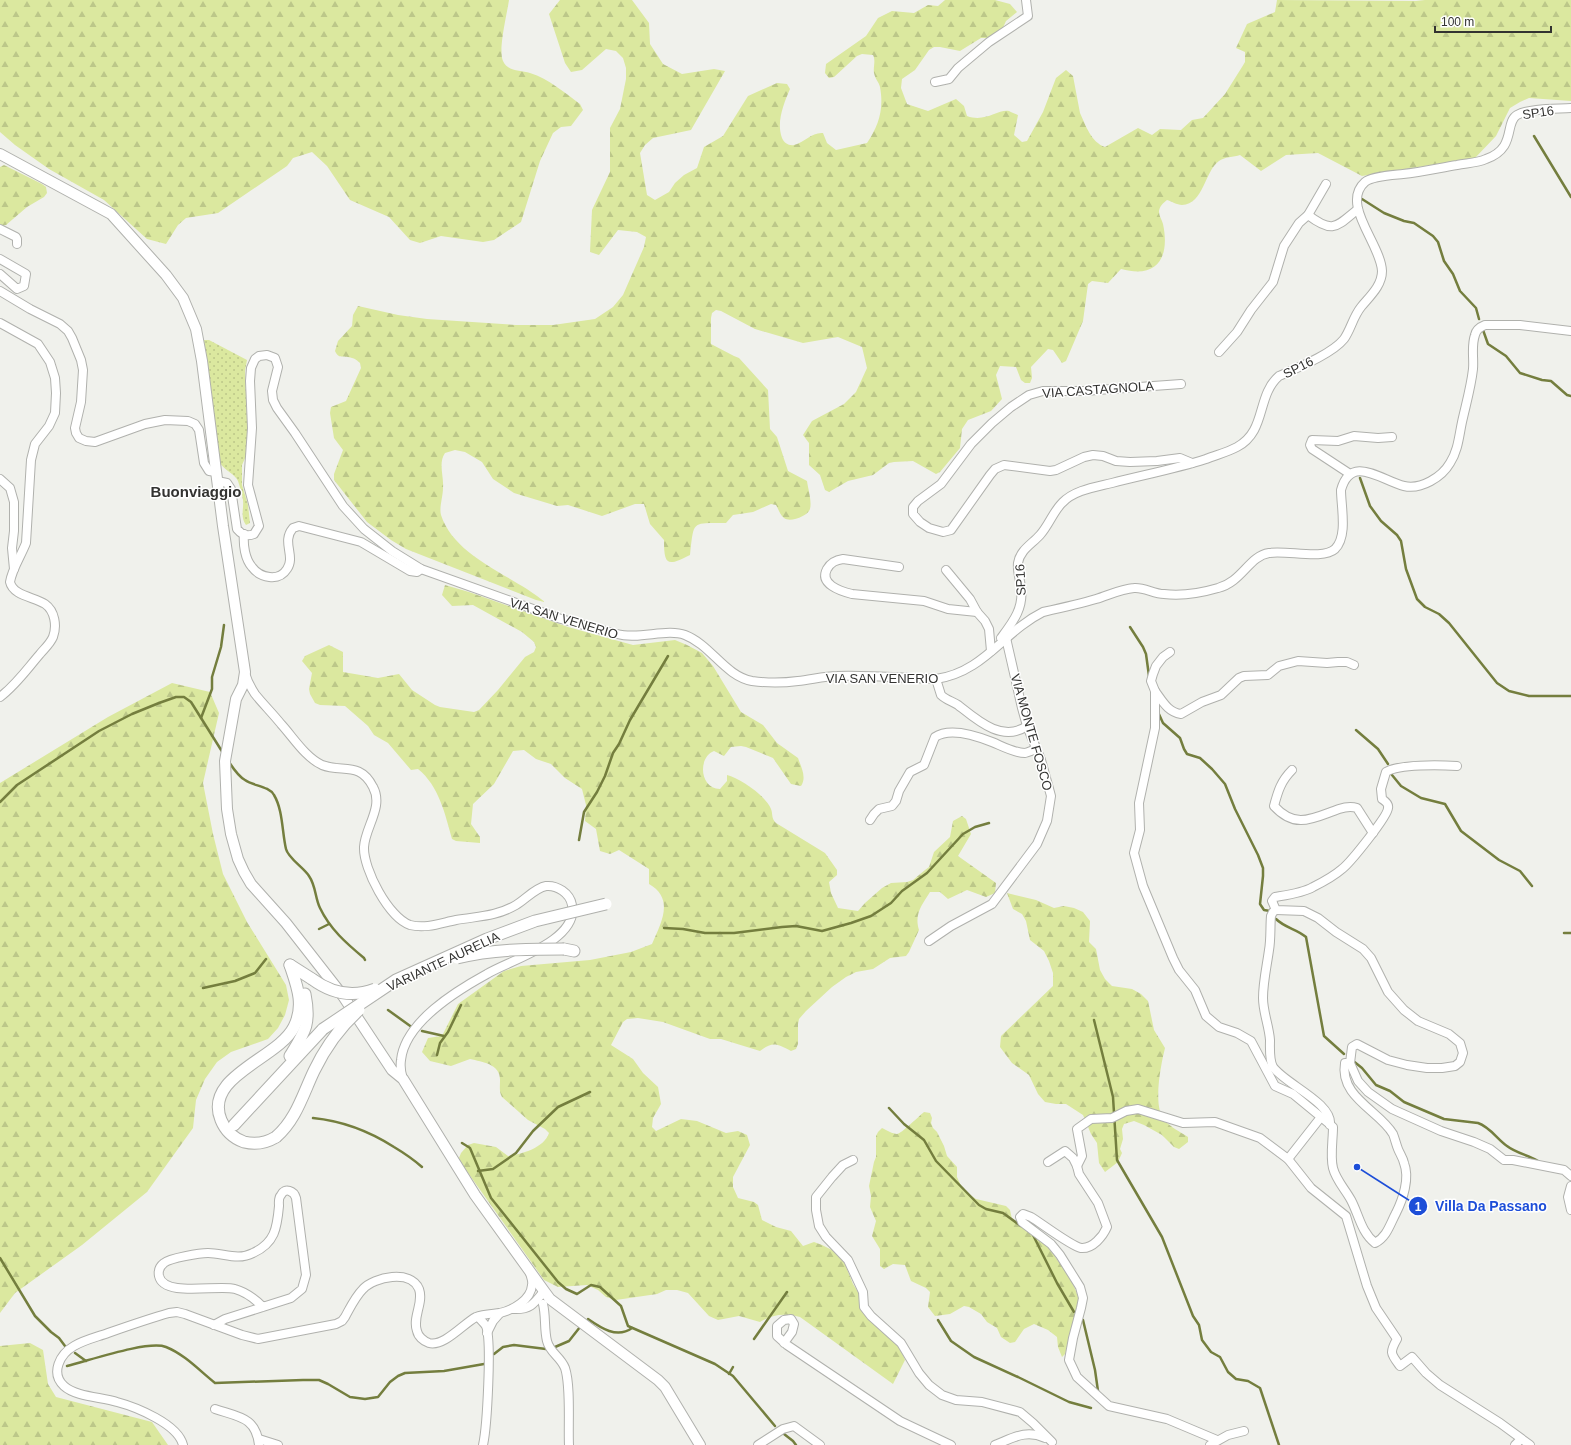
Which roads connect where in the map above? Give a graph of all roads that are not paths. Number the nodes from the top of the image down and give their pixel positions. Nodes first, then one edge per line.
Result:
1 (1026, 0) edge
2 (936, 82) dead end
3 (1571, 108) edge
4 (0, 154) edge
5 (1326, 184) dead end
6 (1358, 209) junction
7 (1308, 215) junction
8 (0, 229) edge
9 (17, 244) dead end
10 (0, 258) edge
11 (0, 274) edge
12 (0, 291) edge
13 (0, 323) edge
14 (1571, 331) edge
15 (1219, 352) dead end
16 (1181, 384) dead end
17 (1392, 437) dead end
18 (1192, 463) junction
19 (1350, 474) junction
20 (216, 477) junction
21 (0, 479) edge
22 (244, 534) junction
23 (899, 567) dead end
24 (14, 569) junction
25 (421, 570) junction
26 (946, 570) dead end
27 (977, 612) junction
28 (1006, 638) junction
29 (991, 652) junction
30 (1170, 652) dead end
31 (1354, 665) dead end
32 (245, 672) junction
33 (936, 679) junction
34 (1155, 691) junction
35 (0, 697) edge
36 (1028, 726) junction
37 (1037, 748) junction
38 (1457, 766) dead end
39 (1292, 770) dead end
40 (870, 820) dead end
41 (1373, 833) junction
42 (606, 904) dead end
43 (1276, 910) junction
44 (929, 941) dead end
45 (569, 950) dead end
46 (290, 965) junction
47 (429, 966) junction
48 (396, 980) junction
49 (1350, 1063) junction
50 (277, 1078) junction
51 (403, 1079) junction
52 (1321, 1118) junction
53 (234, 1125) dead end
54 (1330, 1125) junction
55 (1288, 1159) junction
56 (853, 1160) dead end
57 (1048, 1162) dead end
58 (1077, 1166) junction
59 (1571, 1176) edge
60 (1571, 1186) edge
61 (1571, 1210) edge
62 (530, 1272) junction
63 (543, 1290) junction
64 (529, 1295) junction
65 (543, 1304) junction
66 (556, 1304) junction
67 (533, 1305) junction
68 (263, 1306) junction
69 (513, 1309) junction
70 (500, 1313) junction
71 (478, 1316) junction
72 (214, 1325) junction
73 (487, 1333) junction
74 (784, 1343) dead end
75 (215, 1409) dead end
76 (1244, 1431) dead end
77 (259, 1442) edge
78 (1214, 1442) edge
79 (1518, 1442) edge
80 (1053, 1444) edge
81 (183, 1445) edge
82 (278, 1445) edge
83 (483, 1445) edge
84 (569, 1445) edge
85 (700, 1445) edge
86 (758, 1445) edge
87 (820, 1445) edge
88 (951, 1445) edge
89 (995, 1445) edge
90 (1530, 1445) edge

1 - 2 street
3 - 6 street, SP16 / SP16
4 - 20 main road
5 - 7 street
6 - 7 street
6 - 18 street, SP16 / SP16
7 - 15 street
8 - 9 street
10 - 11 street
12 - 20 street
13 - 24 street
14 - 19 street
16 - 18 street, VIA CASTAGNOLA
17 - 19 street
18 - 29 street, SP16 / SP16
19 - 28 street, VIA SAN VENERIO
20 - 22 street
20 - 32 main road
21 - 24 street
22 - 25 street
22 - 25 street, VIA SAN VENERIO
23 - 27 street
24 - 35 street
25 - 33 street, VIA SAN VENERIO
26 - 27 street
27 - 29 street
28 - 29 street, VIA SAN VENERIO
28 - 36 street, VIA MONTE FOSCO
29 - 33 street, VIA SAN VENERIO
30 - 34 street
31 - 34 street
32 - 51 main road, bridge
32 - 51 street
33 - 36 street
34 - 52 street
36 - 37 street, VIA MONTE FOSCO
37 - 40 street
37 - 44 street, VIA MONTE FOSCO
38 - 41 street
39 - 41 street
41 - 43 street
42 - 47 highway, VARIANTE AURELIA, bridge
43 - 49 street
43 - 54 street
45 - 47 highway, bridge
46 - 48 highway, bridge
46 - 48 highway, bridge
46 - 50 highway
47 - 48 highway, VARIANTE AURELIA, bridge
48 - 50 highway, VARIANTE AURELIA, bridge
49 - 54 street
49 - 59 street
50 - 53 highway, VARIANTE AURELIA
51 - 62 main road
52 - 54 street
52 - 55 street
55 - 58 street
55 - 79 street
56 - 80 street
57 - 58 street
58 - 78 street
60 - 61 street
62 - 63 main road
62 - 64 street
63 - 64 street
63 - 66 main road
63 - 67 street
64 - 69 street
65 - 66 street
65 - 67 street
65 - 84 street
66 - 85 main road
67 - 69 street
68 - 68 street
68 - 72 street
69 - 70 street
70 - 71 street
70 - 73 street
71 - 72 street
71 - 73 street
72 - 81 street
73 - 83 street
74 - 88 street
75 - 77 street
76 - 78 street
77 - 82 street
79 - 90 street
80 - 89 street
86 - 87 street

